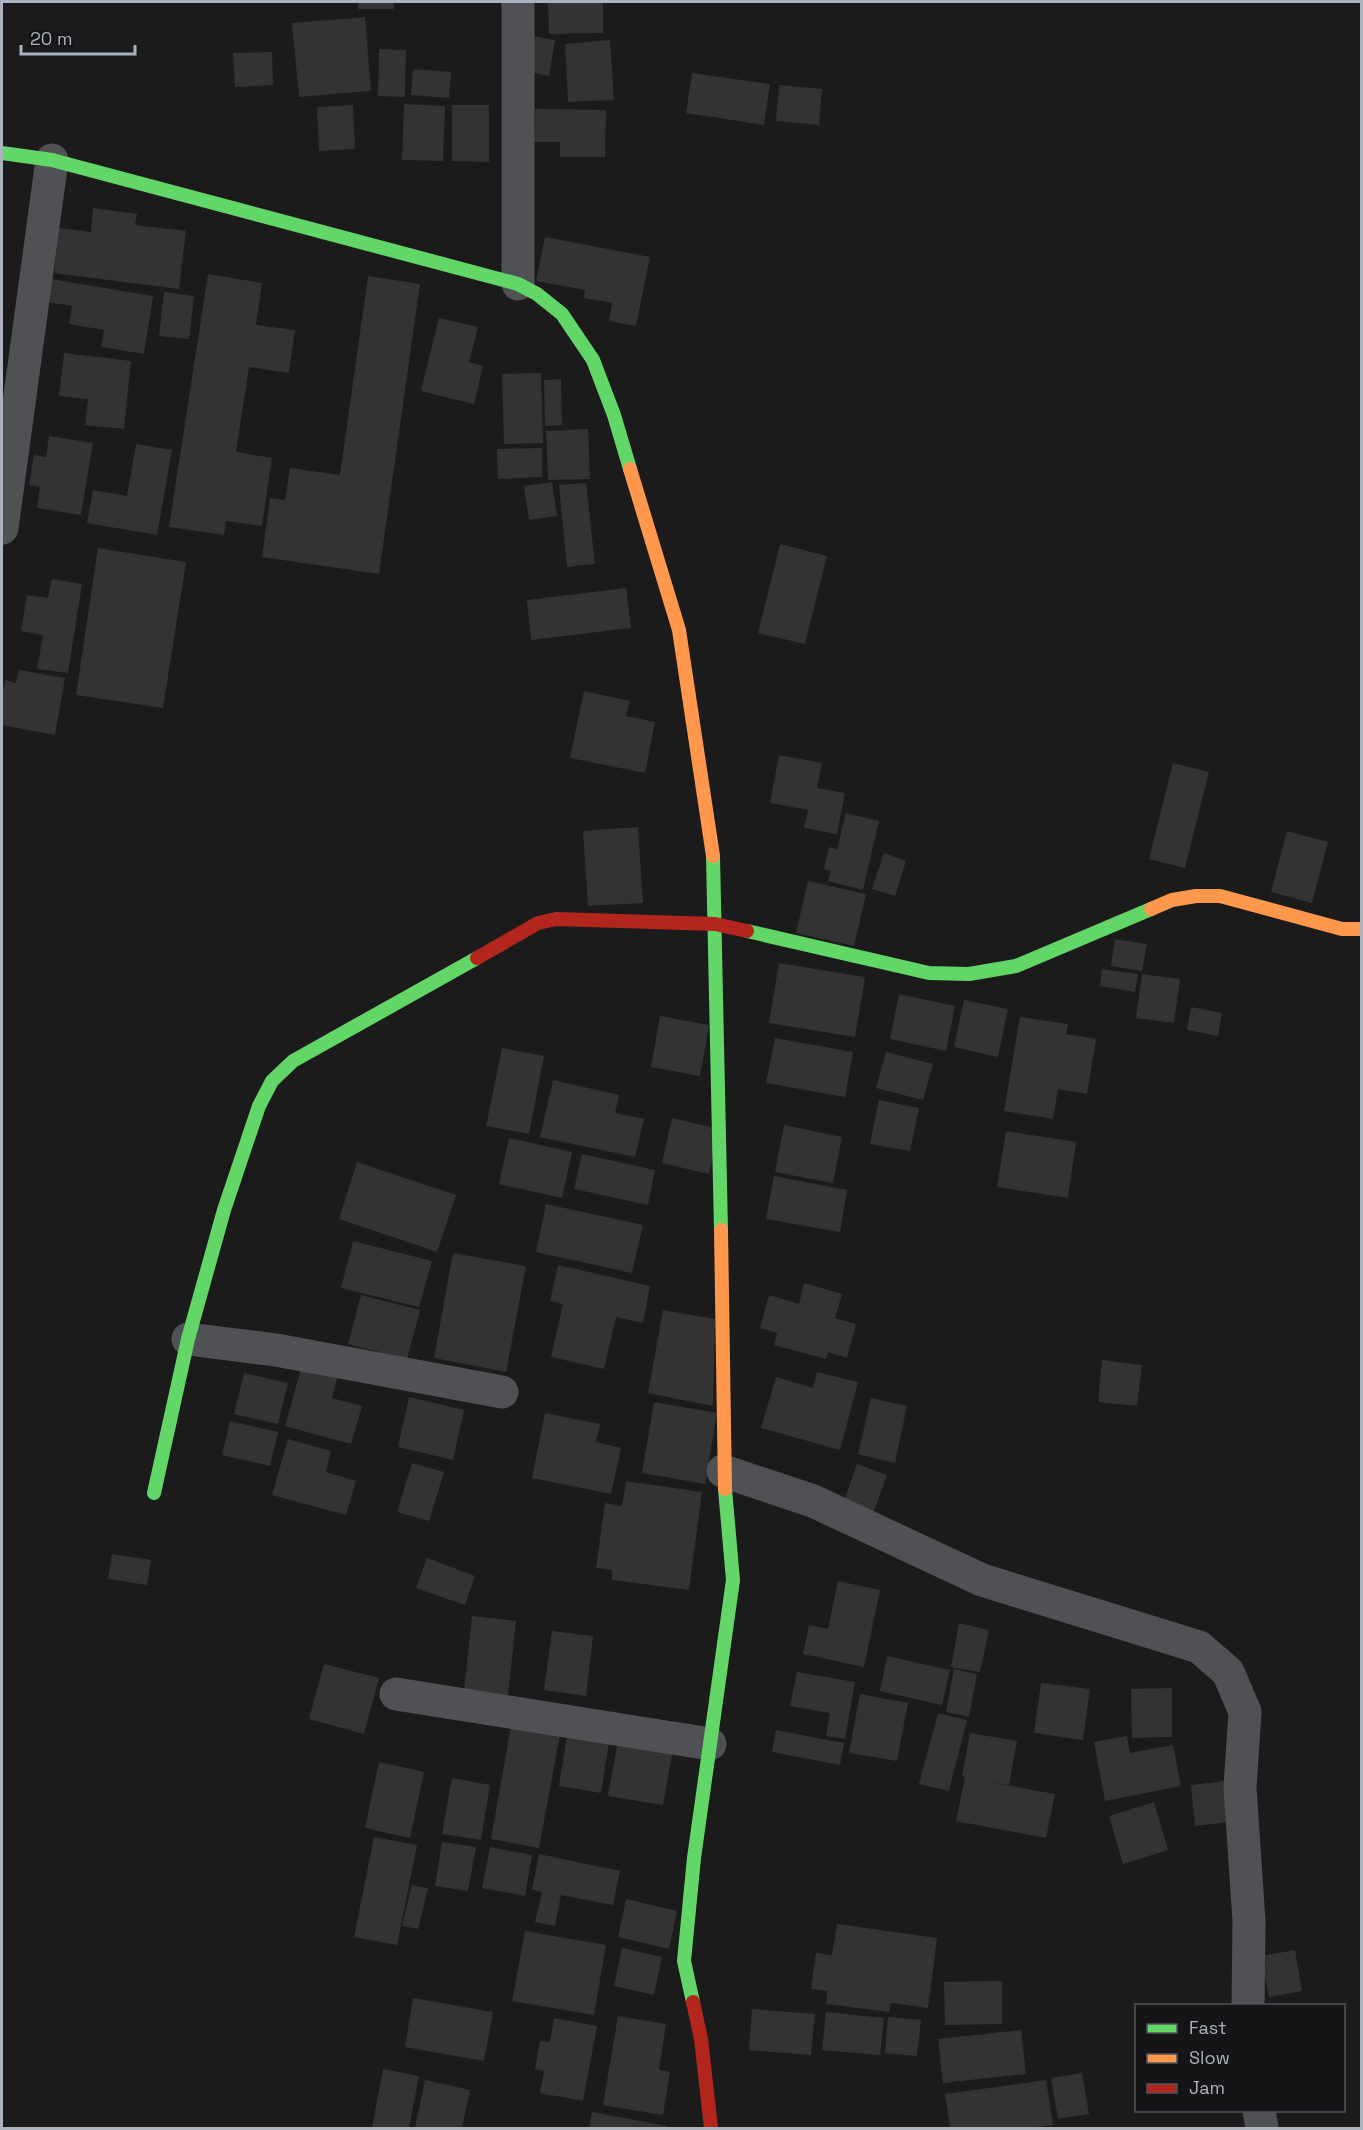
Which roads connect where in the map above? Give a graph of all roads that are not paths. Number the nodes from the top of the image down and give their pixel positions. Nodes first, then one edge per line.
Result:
1 (518, 2) edge
2 (2, 153) edge
3 (52, 160) junction
4 (518, 284) junction
5 (2, 528) edge
6 (715, 924) junction
7 (1362, 929) edge
8 (188, 1339) junction
9 (502, 1392) dead end
10 (723, 1471) junction
11 (154, 1493) dead end
12 (396, 1694) dead end
13 (710, 1744) junction
14 (1248, 2004) edge
15 (1259, 2112) edge
16 (711, 2128) edge
17 (1262, 2128) edge

1 - 4 street
2 - 3 street
3 - 4 street
3 - 5 street
4 - 6 street
6 - 7 street
6 - 8 street
6 - 10 street
8 - 9 street
8 - 11 street
10 - 13 street
10 - 14 street
12 - 13 street
13 - 16 street
15 - 17 street

